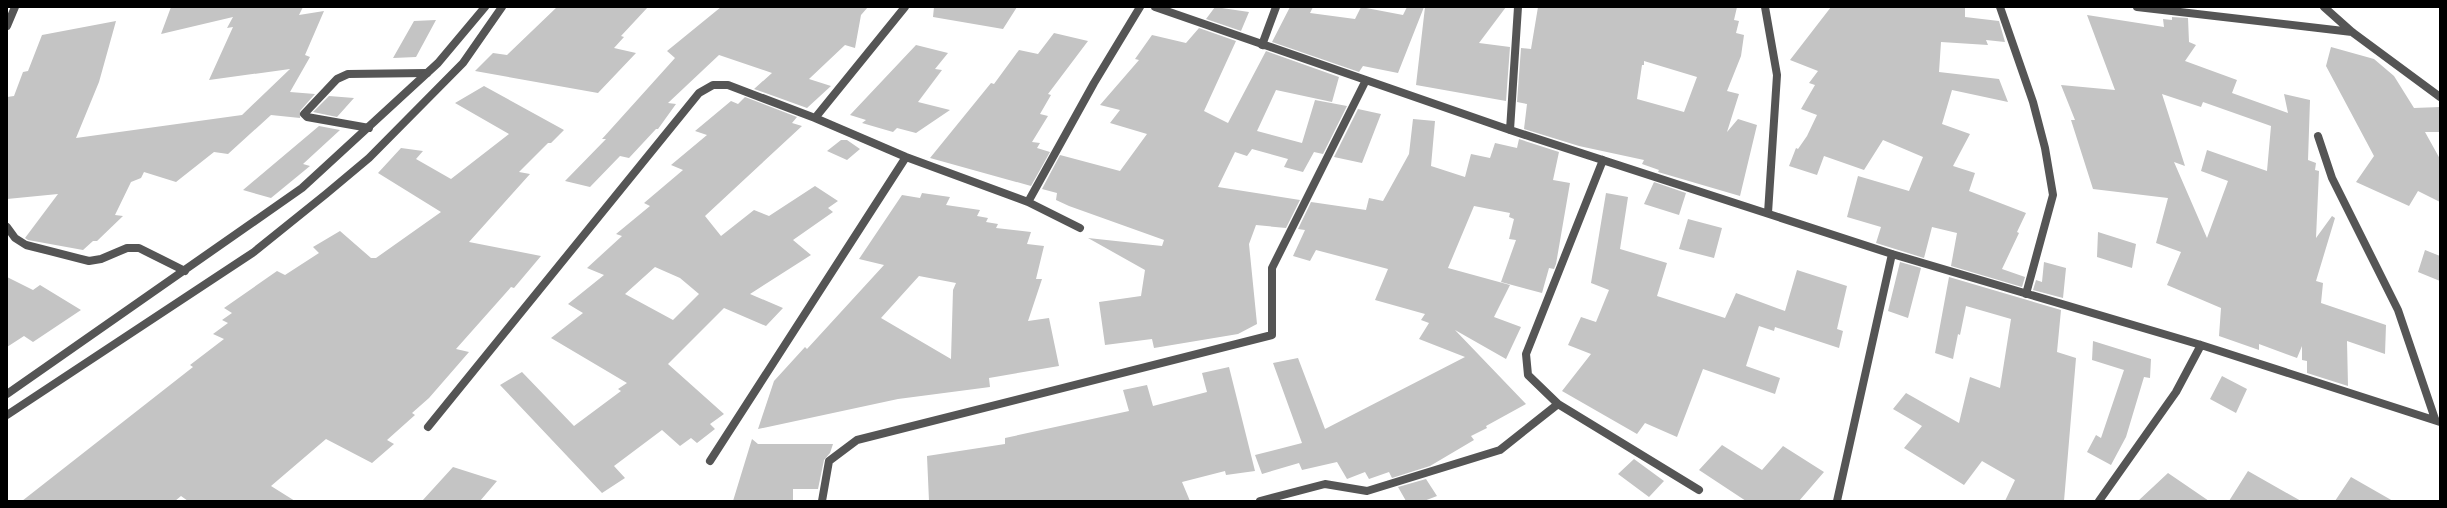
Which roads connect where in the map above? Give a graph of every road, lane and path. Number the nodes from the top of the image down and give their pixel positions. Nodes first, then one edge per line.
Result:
1 (14, 7) edge
2 (485, 7) edge
3 (502, 7) edge
4 (905, 7) edge
5 (1140, 7) edge
6 (1155, 7) edge
7 (1276, 7) edge
8 (1518, 7) edge
9 (1765, 7) edge
10 (2000, 7) edge
11 (2137, 7) edge
12 (2324, 7) edge
13 (7, 26) edge
14 (2352, 32) junction
15 (1262, 45) junction
16 (428, 73) junction
17 (1366, 80) junction
18 (2440, 97) edge
19 (815, 118) junction
20 (369, 128) junction
21 (1510, 130) junction
22 (2318, 136) dead end
23 (906, 157) junction
24 (1603, 160) junction
25 (1028, 202) junction
26 (1768, 213) junction
27 (7, 227) edge
28 (1080, 228) dead end
29 (1892, 254) junction
30 (185, 271) junction
31 (2026, 294) junction
32 (2201, 345) junction
33 (7, 394) edge
34 (1558, 404) junction
35 (7, 415) edge
36 (2437, 420) edge
37 (428, 427) dead end
38 (710, 461) dead end
39 (1699, 490) dead end
40 (822, 501) edge
41 (1260, 501) edge
42 (1837, 501) edge
43 (2100, 501) edge

1 - 13 street
2 - 16 street
3 - 35 street
4 - 19 street
5 - 25 street
6 - 15 street
7 - 15 street
8 - 21 street
9 - 26 street
10 - 31 street
11 - 14 street
12 - 14 street
14 - 18 street
15 - 17 street
16 - 20 street
16 - 20 street
17 - 21 street
17 - 40 street
19 - 23 street
19 - 37 street
20 - 30 street
21 - 24 street
22 - 36 street
23 - 25 street
23 - 38 street
24 - 26 street
24 - 34 street
25 - 28 street
26 - 29 street
27 - 30 street
29 - 31 street
29 - 42 street
30 - 33 street
31 - 32 street
32 - 36 street
32 - 43 street
34 - 39 street
34 - 41 street

